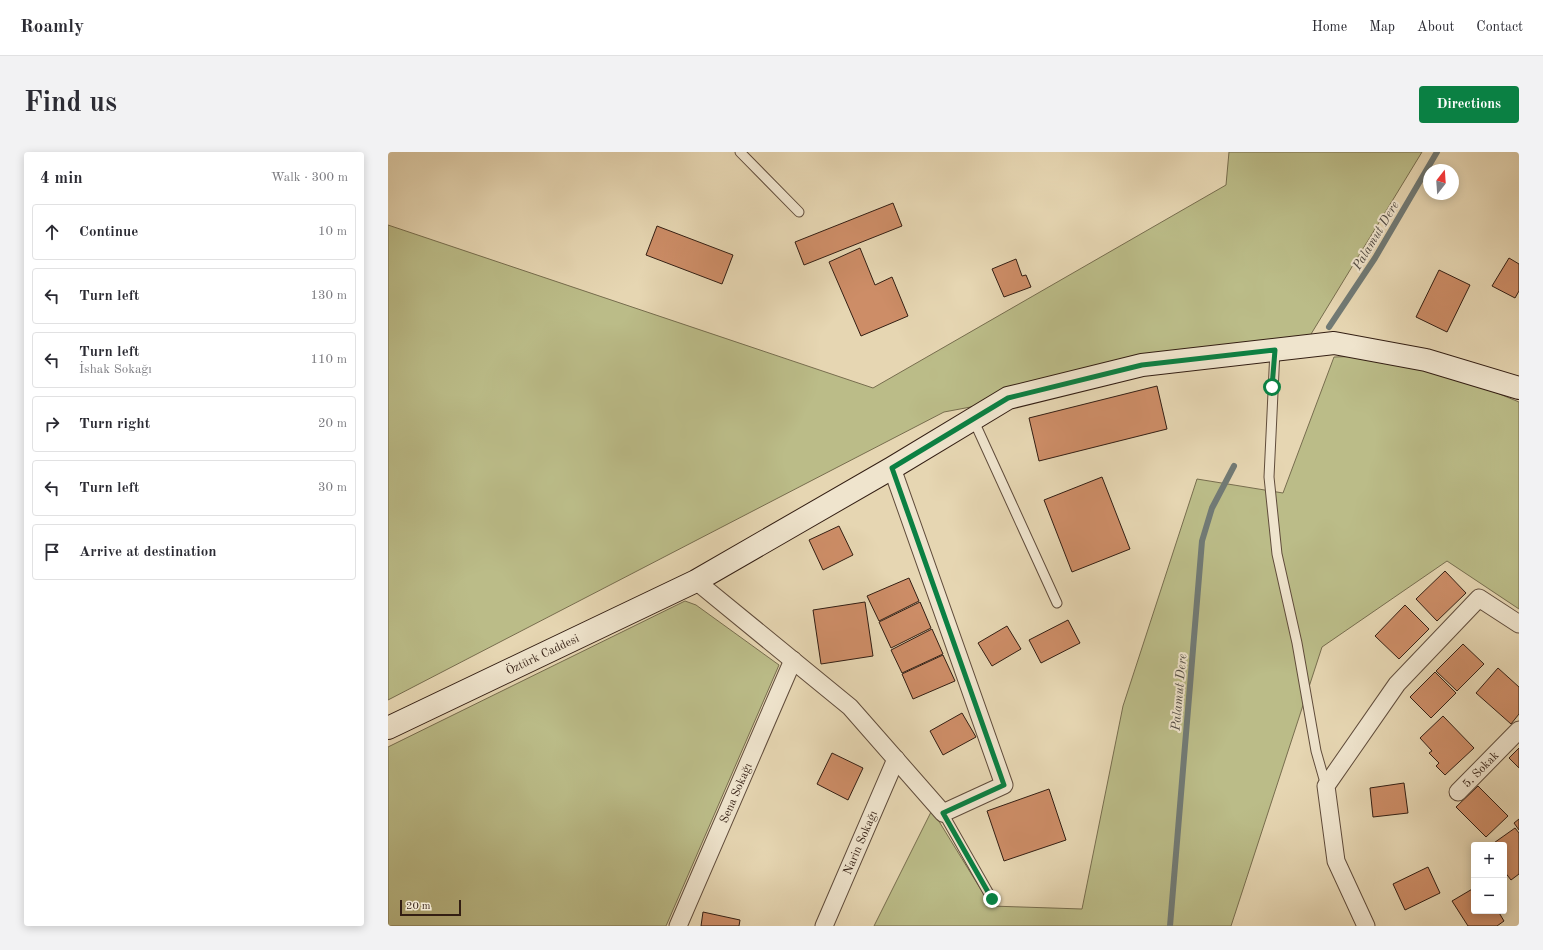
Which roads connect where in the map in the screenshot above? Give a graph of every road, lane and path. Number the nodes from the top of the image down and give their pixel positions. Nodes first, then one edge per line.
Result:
1 (740, 152) edge
2 (799, 212) dead end
3 (1275, 350) junction
4 (1519, 388) edge
5 (973, 419) junction
6 (892, 468) junction
7 (696, 581) junction
8 (1057, 603) dead end
9 (1519, 624) edge
10 (793, 660) junction
11 (388, 728) edge
12 (1519, 730) edge
13 (896, 759) junction
14 (1326, 786) junction
15 (1458, 792) dead end
16 (943, 813) junction
17 (992, 899) dead end
18 (678, 926) edge
19 (824, 926) edge
20 (1366, 926) edge

1 - 2 lane
3 - 4 street, Öztürk Caddesi
3 - 5 street, Öztürk Caddesi
3 - 14 lane
5 - 6 street, Öztürk Caddesi
5 - 8 lane
6 - 7 street, Öztürk Caddesi
6 - 16 street
7 - 10 street
7 - 11 street, Öztürk Caddesi
9 - 14 street
10 - 13 street
10 - 18 street, Sena Sokağı
12 - 15 street, 5. Sokak
13 - 16 street
13 - 19 street, Narin Sokağı
14 - 20 street
16 - 17 lane

